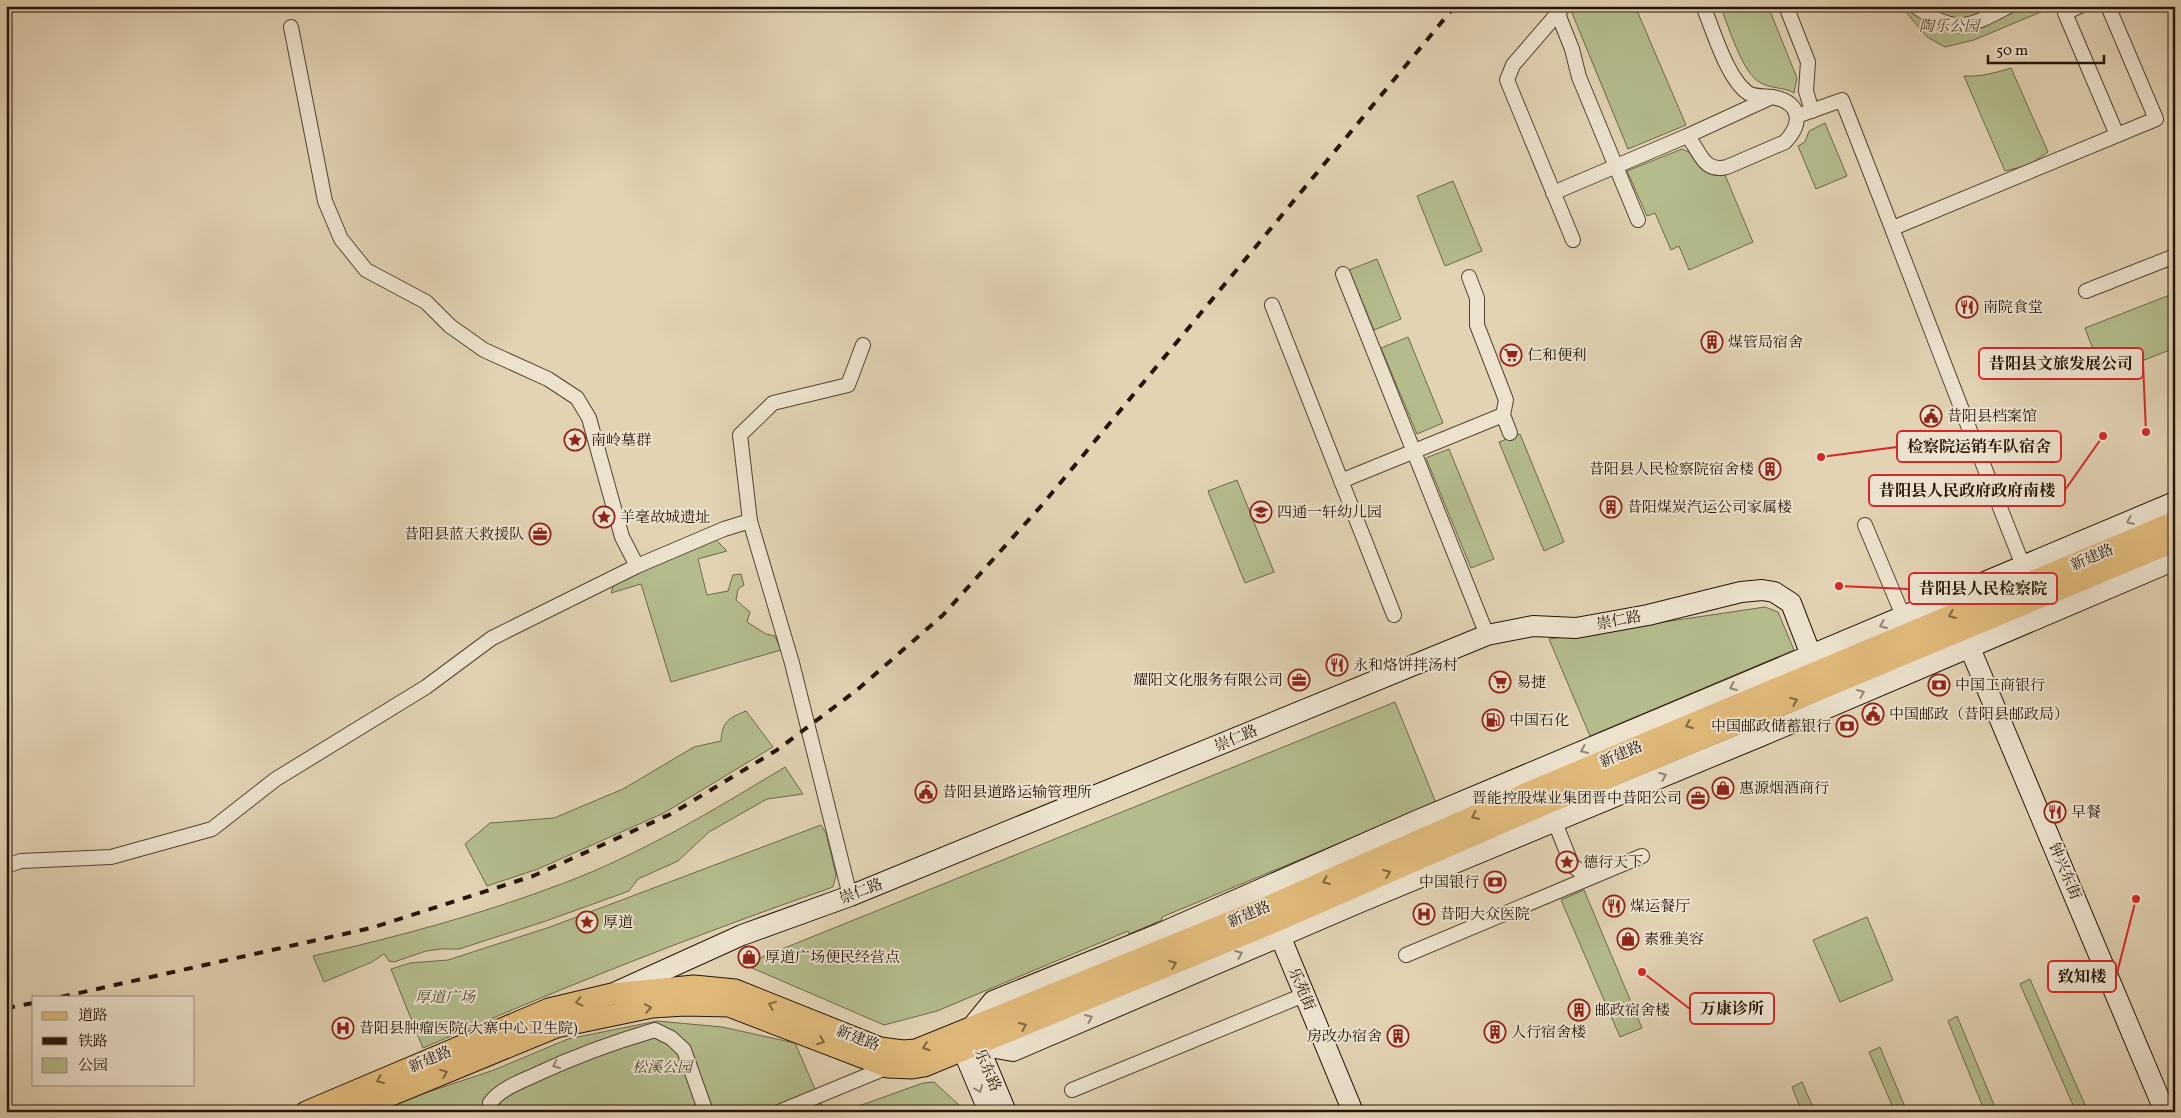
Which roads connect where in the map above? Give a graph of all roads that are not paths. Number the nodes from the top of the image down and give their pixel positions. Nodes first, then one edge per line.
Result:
1 (1703, 6) edge
2 (1786, 6) edge
3 (1915, 6) edge
4 (2009, 6) edge
5 (2080, 6) edge
6 (2108, 6) edge
7 (1561, 10) edge
8 (292, 27) dead end
9 (1772, 97) junction
10 (1812, 111) junction
11 (1797, 116) junction
12 (2116, 135) junction
13 (1687, 136) junction
14 (1616, 166) junction
15 (1553, 193) junction
16 (1638, 220) dead end
17 (1893, 228) junction
18 (1573, 240) dead end
19 (2175, 256) edge
20 (1343, 274) dead end
21 (1469, 277) dead end
22 (2086, 290) dead end
23 (1272, 305) dead end
24 (863, 344) dead end
25 (1503, 415) junction
26 (1510, 433) dead end
27 (1412, 452) junction
28 (1341, 481) junction
29 (2175, 502) edge
30 (750, 521) junction
31 (2175, 522) edge
32 (1865, 526) dead end
33 (2175, 542) edge
34 (2175, 560) edge
35 (637, 566) junction
36 (2030, 572) junction
37 (1394, 615) dead end
38 (1913, 622) junction
39 (1487, 635) junction
40 (1966, 639) junction
41 (1817, 672) junction
42 (1550, 812) junction
43 (1642, 856) dead end
44 (6, 866) edge
45 (1588, 878) junction
46 (850, 896) junction
47 (1277, 929) junction
48 (1406, 955) dead end
49 (612, 994) junction
50 (1304, 995) junction
51 (967, 1040) junction
52 (888, 1067) junction
53 (1072, 1090) dead end
54 (306, 1112) edge
55 (350, 1112) edge
56 (490, 1112) edge
57 (706, 1112) edge
58 (779, 1112) edge
59 (989, 1112) edge
60 (1006, 1112) edge
61 (1353, 1112) edge
62 (2165, 1112) edge

1 - 9 street
2 - 10 street
3 - 4 street
5 - 12 street
6 - 12 street
7 - 14 street
7 - 15 street
8 - 35 street
9 - 11 street
9 - 13 street
10 - 11 street
10 - 17 street
11 - 13 street
12 - 17 street
13 - 14 street
14 - 15 street
14 - 16 street
15 - 18 street
17 - 36 street
19 - 22 street
20 - 27 street
21 - 25 street
23 - 28 street
24 - 30 street
25 - 26 street
25 - 27 street
27 - 28 street
27 - 39 street
28 - 37 street
29 -> 36 street
30 - 35 street
30 - 46 street
31 - 36 main road, 新建路
32 - 38 street
33 - 40 main road, 新建路
34 - 40 street
35 - 44 street
36 -> 38 main road, 新建路
38 -> 41 main road, 新建路
39 - 41 street, 崇仁路
39 - 46 street, 崇仁路
40 - 41 main road, 新建路
42 -> 40 street
40 - 62 street, 钟兴东街
42 -> 41 main road, 新建路
41 -> 51 main road, 新建路
42 - 45 street
47 -> 42 main road, 新建路
43 - 45 street
45 - 48 street
46 - 49 street, 崇仁路
47 - 50 street, 乐苑街
51 -> 47 main road, 新建路
51 -> 49 main road, 新建路
49 -> 54 main road, 新建路
50 - 53 street
50 - 61 street, 乐苑街
51 - 52 main road, 新建路
51 -> 59 street, 乐东路
51 - 60 street, 乐东路
55 -> 52 main road, 新建路
52 - 58 street
57 -> 56 street

